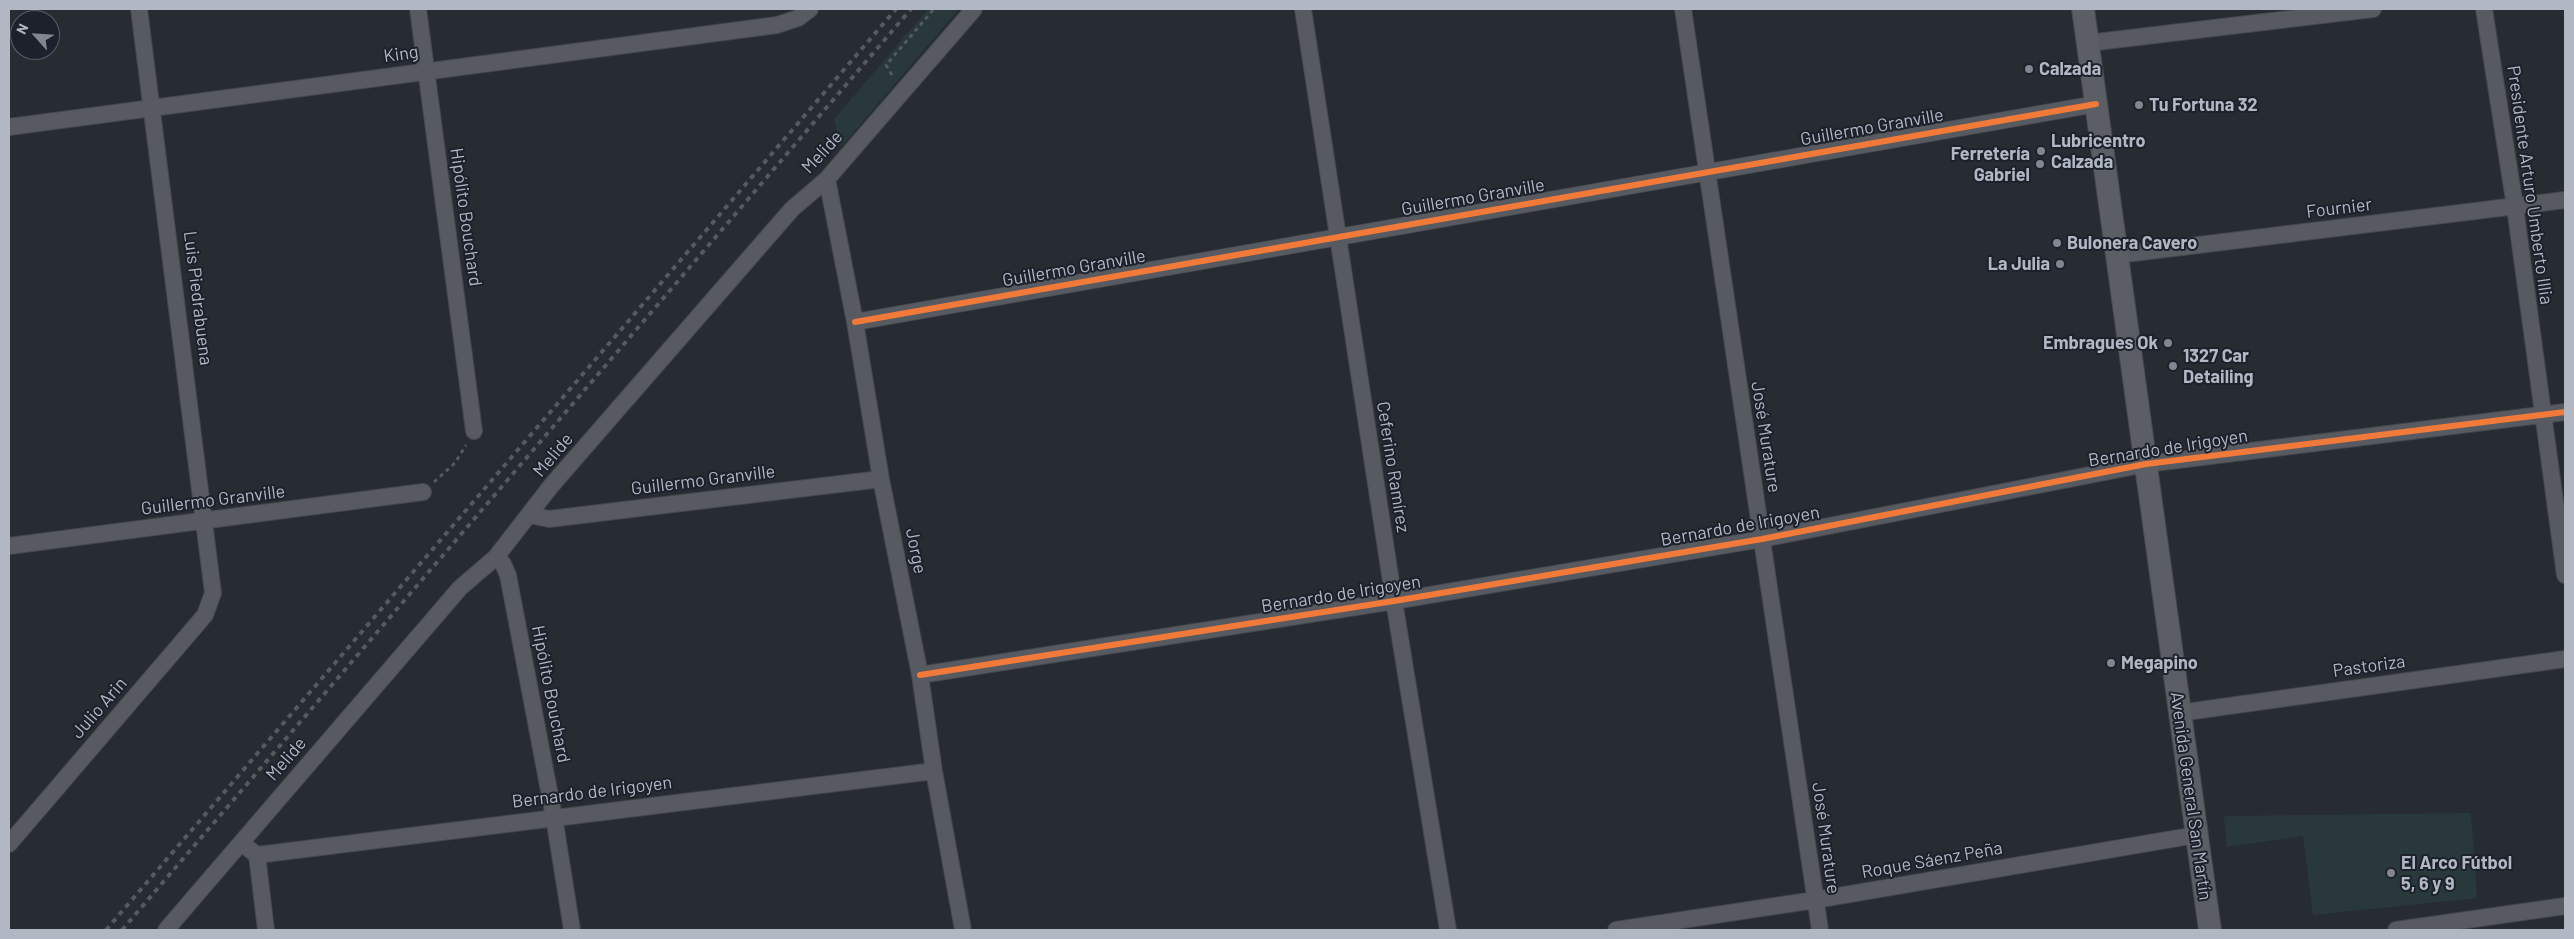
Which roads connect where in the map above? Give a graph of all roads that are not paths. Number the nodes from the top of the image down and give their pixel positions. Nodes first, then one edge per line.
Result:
1 (139, 9) edge
2 (418, 9) edge
3 (974, 9) edge
4 (1303, 9) edge
5 (1683, 9) edge
6 (2083, 9) edge
7 (2373, 9) edge
8 (2484, 9) edge
9 (801, 12) edge
10 (2088, 43) junction
11 (427, 71) junction
12 (2096, 104) junction
13 (153, 107) junction
14 (9, 127) edge
15 (1706, 171) junction
16 (827, 179) junction
17 (2565, 200) edge
18 (2515, 207) junction
19 (1337, 236) junction
20 (2117, 256) junction
21 (855, 322) junction
22 (2565, 412) edge
23 (2542, 414) junction
24 (474, 431) road end
25 (2146, 464) junction
26 (881, 479) junction
27 (423, 492) road end
28 (530, 515) junction
29 (206, 522) junction
30 (1762, 539) junction
31 (9, 546) edge
32 (496, 557) junction
33 (2565, 575) edge
34 (213, 593) joint
35 (1394, 601) junction
36 (2565, 659) edge
37 (920, 676) junction
38 (2179, 713) junction
39 (934, 771) junction
40 (554, 817) junction
41 (2196, 835) junction
42 (241, 842) junction
43 (9, 844) edge
44 (256, 855) junction
45 (1815, 900) junction
46 (2565, 906) edge
47 (166, 930) edge
48 (266, 930) edge
49 (572, 930) edge
50 (963, 930) edge
51 (1448, 930) edge
52 (1616, 930) edge
53 (1820, 930) edge
54 (2210, 930) edge
55 (2396, 930) edge

1 - 13 street, Luis Piedrabuena
2 - 11 street, Hipólito Bouchard
3 - 16 street, Melide
4 - 19 street, Ceferino Ramírez
5 - 15 street, José Murature
6 - 10 main road, Avenida General San Martín
7 - 10 street
8 - 18 street, Presidente Arturo Umberto Illia
9 - 11 street, King
10 - 12 main road, Avenida General San Martín
11 - 13 street, King
11 - 24 street, Hipólito Bouchard
12 - 15 street, Guillermo Granville
12 - 20 main road, Avenida General San Martín
13 - 14 street, King
13 - 29 street, Luis Piedrabuena
15 - 19 street, Guillermo Granville
15 - 30 street, José Murature
16 - 21 street, Jorge
16 - 28 street, Melide
17 - 18 street, Fournier
18 - 20 street, Fournier
18 - 23 street, Presidente Arturo Umberto Illia
19 - 21 street, Guillermo Granville
19 - 35 street, Ceferino Ramírez
20 - 25 main road, Avenida General San Martín
21 - 26 street, Jorge
22 - 23 street, Bernardo de Irigoyen
23 - 25 street, Bernardo de Irigoyen
23 - 33 street, Presidente Arturo Umberto Illia
25 - 30 street, Bernardo de Irigoyen
25 - 38 main road, Avenida General San Martín
26 - 28 street, Guillermo Granville
26 - 37 street, Jorge
27 - 29 street, Guillermo Granville
28 - 32 street, Melide
29 - 31 street, Guillermo Granville
29 - 34 street, Luis Piedrabuena
30 - 35 street, Bernardo de Irigoyen
30 - 45 street, José Murature
32 - 40 street, Hipólito Bouchard
32 - 42 street, Melide
34 - 43 street, Julio Arin
35 - 37 street, Bernardo de Irigoyen
35 - 51 street, Ceferino Ramírez
36 - 38 street, Pastoriza
37 - 39 street, Jorge
38 - 41 main road, Avenida General San Martín
39 - 40 street, Bernardo de Irigoyen
39 - 50 street, Jorge
40 - 44 street, Bernardo de Irigoyen
40 - 49 street, Hipólito Bouchard
41 - 45 street, Roque Sáenz Peña
41 - 54 main road, Avenida General San Martín
42 - 44 street
42 - 47 street, Melide
44 - 48 street
45 - 52 street, Roque Sáenz Peña
45 - 53 street, José Murature
46 - 55 street

